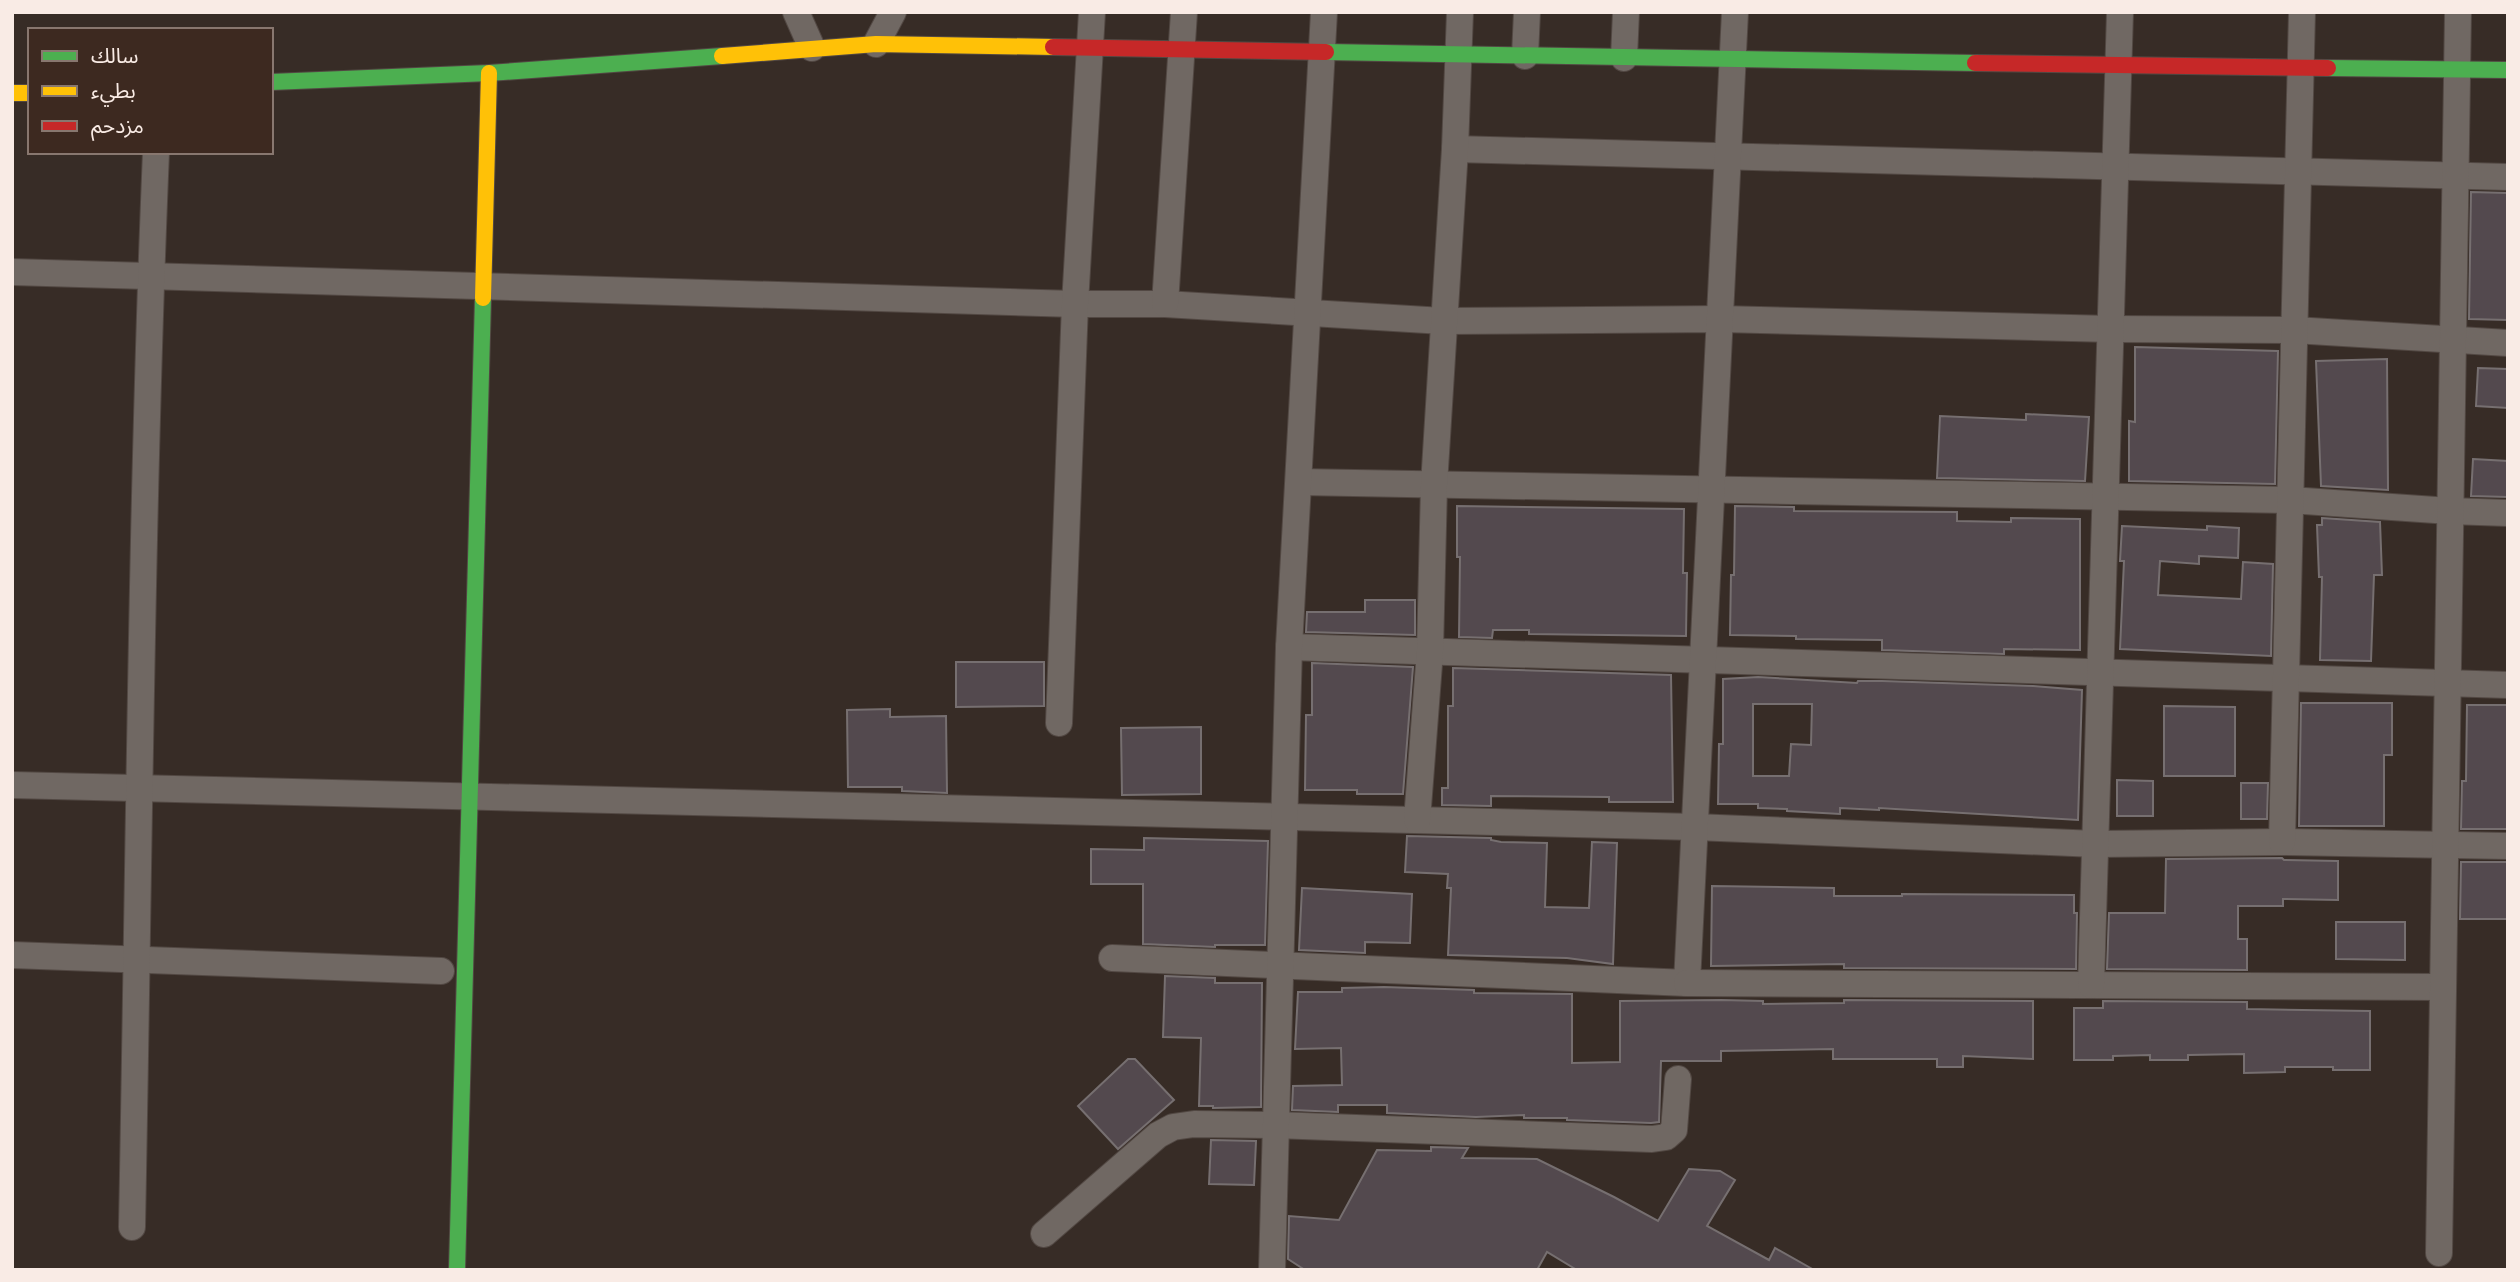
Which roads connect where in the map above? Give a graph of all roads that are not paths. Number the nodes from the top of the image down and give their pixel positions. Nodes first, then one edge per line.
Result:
1 (796, 12) edge
2 (815, 12) edge
3 (893, 12) edge
4 (1092, 12) edge
5 (1184, 12) edge
6 (1324, 12) edge
7 (1460, 12) edge
8 (1527, 12) edge
9 (1626, 12) edge
10 (1735, 12) edge
11 (2120, 12) edge
12 (2302, 12) edge
13 (2458, 12) edge
14 (876, 44) junction
15 (811, 48) junction
16 (1089, 48) junction
17 (1182, 50) junction
18 (1322, 52) junction
19 (1458, 55) junction
20 (1525, 56) junction
21 (1624, 58) junction
22 (1734, 60) junction
23 (2119, 65) junction
24 (2300, 67) junction
25 (2457, 69) junction
26 (2508, 70) edge
27 (489, 73) junction
28 (273, 82) edge
29 (1455, 149) junction
30 (156, 154) edge
31 (1729, 157) junction
32 (2115, 166) junction
33 (2298, 171) junction
34 (2456, 175) junction
35 (2508, 177) edge
36 (12, 272) edge
37 (150, 275) junction
38 (466, 285) junction
39 (1074, 304) junction
40 (1165, 304) junction
41 (1306, 313) junction
42 (1721, 319) junction
43 (1443, 321) junction
44 (2110, 329) junction
45 (2294, 330) junction
46 (2453, 341) junction
47 (2508, 343) edge
48 (1299, 482) junction
49 (1434, 485) junction
50 (1712, 491) junction
51 (2106, 498) junction
52 (2290, 499) junction
53 (2451, 512) junction
54 (2508, 513) edge
55 (1289, 646) junction
56 (1430, 651) junction
57 (1703, 660) junction
58 (2101, 672) junction
59 (2286, 678) junction
60 (2448, 683) junction
61 (2508, 685) edge
62 (1059, 723) dead end
63 (12, 785) edge
64 (139, 788) junction
65 (452, 796) junction
66 (1283, 816) junction
67 (1417, 820) junction
68 (1695, 827) junction
69 (2282, 842) junction
70 (2096, 844) junction
71 (2445, 845) junction
72 (2508, 846) edge
73 (12, 955) edge
74 (1112, 958) dead end
75 (137, 959) junction
76 (1281, 967) junction
77 (441, 971) dead end
78 (1687, 984) junction
79 (2091, 985) junction
80 (2443, 987) junction
81 (1678, 1079) dead end
82 (1275, 1125) junction
83 (132, 1227) dead end
84 (1044, 1234) dead end
85 (2442, 1264) edge
86 (1277, 1267) edge
87 (457, 1270) edge

1 - 15 street
2 - 15 street
3 - 14 street
4 - 16 street
5 - 17 street
6 - 18 street
7 - 19 street
8 - 20 street
9 - 21 street
10 - 22 street
11 - 23 street
12 - 24 street
13 - 25 street
14 - 15 street
14 - 16 street
15 - 27 street
16 - 17 street
16 - 39 street
17 - 18 street
17 - 40 street
18 - 19 street
18 - 41 street
19 - 20 street
19 - 29 street
20 - 21 street
21 - 22 street
22 - 23 street
22 - 31 street
23 - 24 street
23 - 32 street
24 - 25 street
24 - 33 street
25 - 26 street
25 - 34 street
27 - 28 street
27 - 38 street
29 - 31 street
29 - 43 street
30 - 37 street
31 - 32 street
31 - 42 street
32 - 33 street
32 - 44 street
33 - 34 street
33 - 45 street
34 - 35 street
34 - 46 street
36 - 37 street
37 - 38 street
37 - 64 street
38 - 39 street
38 - 65 street
39 - 40 street
39 - 62 street
40 - 41 street
41 - 43 street
41 - 48 street
42 - 43 street
42 - 44 street
42 - 50 street
43 - 49 street
44 - 45 street
44 - 51 street
45 - 46 street
45 - 52 street
46 - 47 street
46 - 53 street
48 - 49 street
48 - 55 street
49 - 50 street
49 - 56 street
50 - 51 street
50 - 57 street
51 - 52 street
51 - 58 street
52 - 53 street
52 - 59 street
53 - 54 street
53 - 60 street
55 - 56 street
55 - 66 street
56 - 57 street
56 - 67 street
57 - 58 street
57 - 68 street
58 - 59 street
58 - 70 street
59 - 60 street
59 - 69 street
60 - 61 street
60 - 71 street
63 - 64 street
64 - 65 street
64 - 75 street
65 - 66 street
65 - 87 street
66 - 67 street
66 - 76 street
67 - 68 street
68 - 70 street
68 - 78 street
69 - 70 street
69 - 71 street
70 - 79 street
71 - 72 street
71 - 80 street
73 - 75 street
74 - 76 street
75 - 77 street
75 - 83 street
76 - 78 street
76 - 82 street
78 - 79 street
79 - 80 street
80 - 85 street
81 - 82 street
82 - 84 street
82 - 86 street

